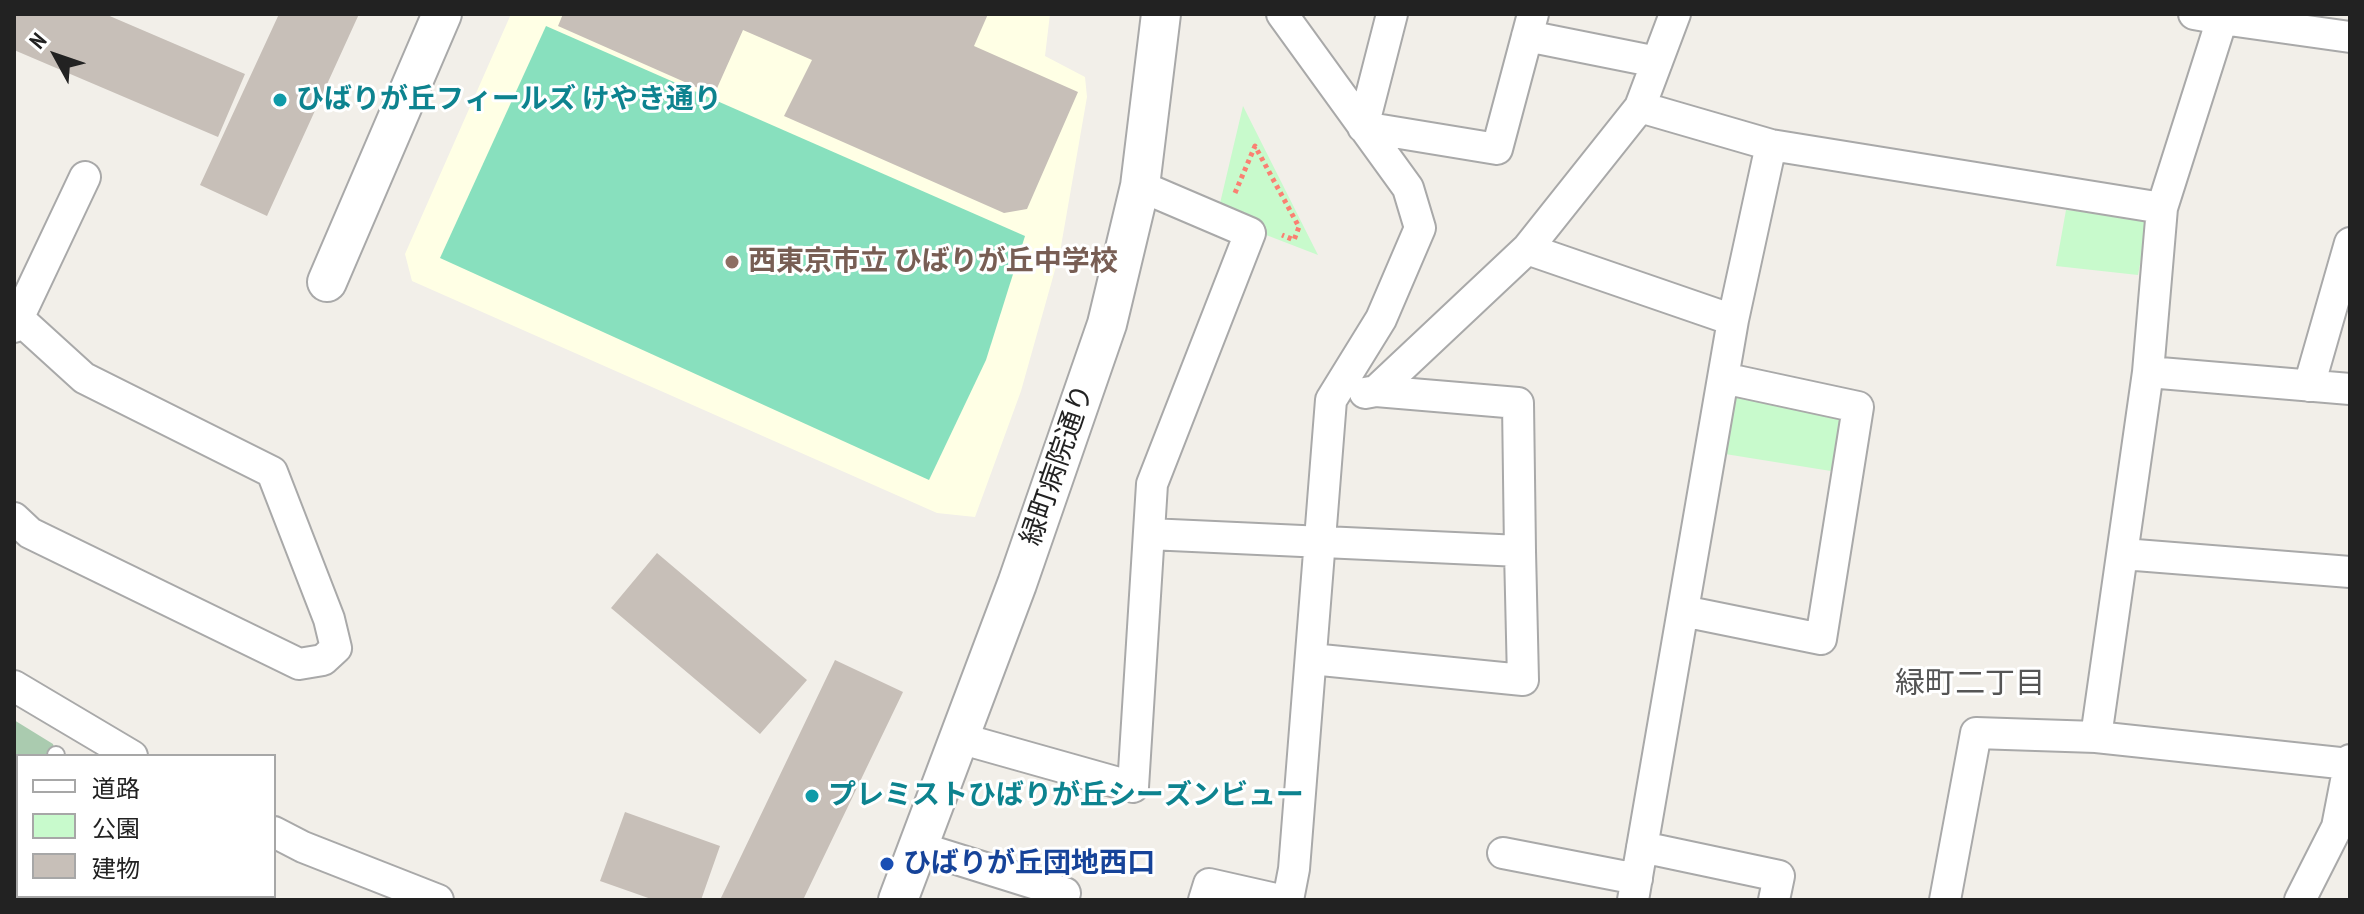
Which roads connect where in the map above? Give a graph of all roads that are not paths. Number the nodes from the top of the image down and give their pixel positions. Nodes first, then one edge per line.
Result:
1 (442, 14) edge
2 (1161, 14) edge
3 (1282, 14) edge
4 (1392, 14) edge
5 (1675, 14) edge
6 (2208, 16) edge
7 (1530, 25) edge
8 (2350, 37) edge
9 (1657, 62) junction
10 (1640, 107) junction
11 (1363, 127) junction
12 (1771, 145) junction
13 (85, 177) dead end
14 (1140, 186) junction
15 (2162, 208) junction
16 (2350, 243) edge
17 (1527, 249) junction
18 (327, 282) dead end
19 (1733, 320) junction
20 (16, 322) edge
21 (2148, 372) junction
22 (1723, 378) junction
23 (2309, 386) junction
24 (2350, 389) edge
25 (1376, 391) junction
26 (1331, 400) junction
27 (14, 518) edge
28 (1149, 534) junction
29 (1317, 542) junction
30 (1520, 551) junction
31 (2123, 554) junction
32 (2350, 572) edge
33 (1683, 611) junction
34 (1311, 659) junction
35 (14, 686) edge
36 (2096, 737) junction
37 (959, 738) junction
38 (80, 742) edge
39 (125, 754) edge
40 (2350, 762) edge
41 (276, 833) edge
42 (918, 847) junction
43 (1642, 847) junction
44 (1503, 853) dead end
45 (1635, 889) edge
46 (438, 900) edge
47 (898, 900) edge
48 (1063, 900) edge
49 (1204, 900) edge
50 (1280, 900) edge
51 (1288, 900) edge
52 (1774, 900) edge
53 (1950, 900) edge
54 (2300, 900) edge

1 - 18 street
2 - 14 street, 緑町病院通り
3 - 11 street
4 - 11 street
5 - 9 street
6 - 8 street
6 - 15 street
7 - 9 street
7 - 11 street
9 - 10 street
10 - 12 street
10 - 17 street
11 - 26 street
12 - 15 street
12 - 19 street
13 - 20 street
14 - 28 street
14 - 37 street, 緑町病院通り
15 - 21 street
16 - 23 street
17 - 19 street
17 - 25 street
19 - 22 street
20 - 27 street
21 - 23 street
21 - 31 street
22 - 33 street
22 - 33 street
23 - 24 street
25 - 26 street
25 - 30 street
26 - 29 street
28 - 29 street
28 - 37 street
29 - 30 street
29 - 34 street
30 - 34 street
31 - 32 street
31 - 36 street
33 - 43 street
34 - 51 street
35 - 38 street
36 - 40 street
36 - 53 street
37 - 42 street, 緑町病院通り
38 - 39 street
40 - 54 street
41 - 46 street
42 - 47 street, 緑町病院通り
42 - 48 street
43 - 45 street
43 - 52 street
44 - 45 street
49 - 50 street

